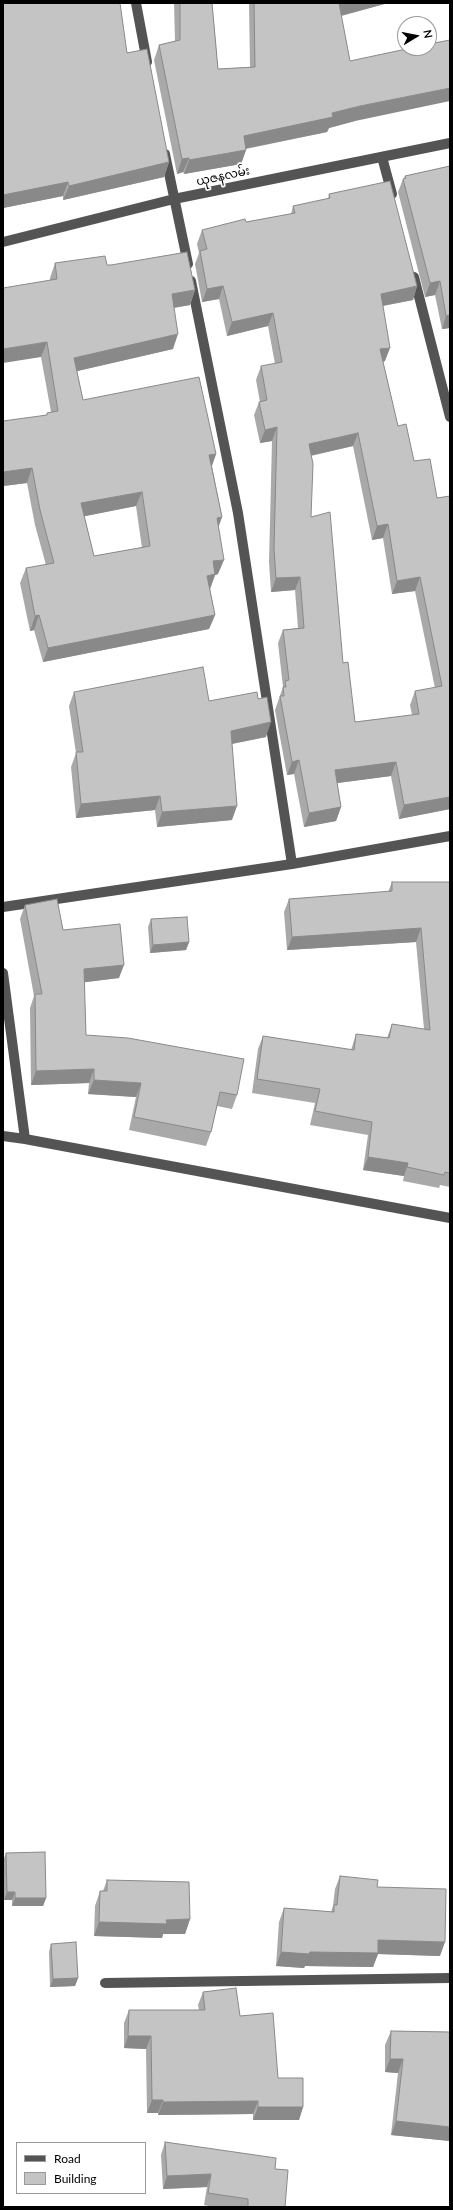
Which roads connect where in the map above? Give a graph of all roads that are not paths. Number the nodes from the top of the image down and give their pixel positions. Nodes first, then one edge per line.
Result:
1 (136, 3) edge
2 (148, 71) edge
3 (450, 143) edge
4 (164, 146) edge
5 (382, 157) junction
6 (174, 199) junction
7 (394, 203) edge
8 (3, 242) edge
9 (410, 264) edge
10 (450, 417) edge
11 (450, 836) edge
12 (292, 864) junction
13 (3, 907) edge
14 (3, 973) edge
15 (3, 1136) edge
16 (25, 1139) junction
17 (450, 1218) edge
18 (450, 1978) edge
19 (106, 1983) dead end

1 - 2 street
3 - 5 street, ယုဇနလမ်း
4 - 6 street
5 - 6 street, ယုဇနလမ်း
5 - 7 street
6 - 8 street, ယုဇနလမ်း
6 - 12 street
9 - 10 street
11 - 12 street
12 - 13 street
14 - 16 street
15 - 16 street
16 - 17 street
18 - 19 street

